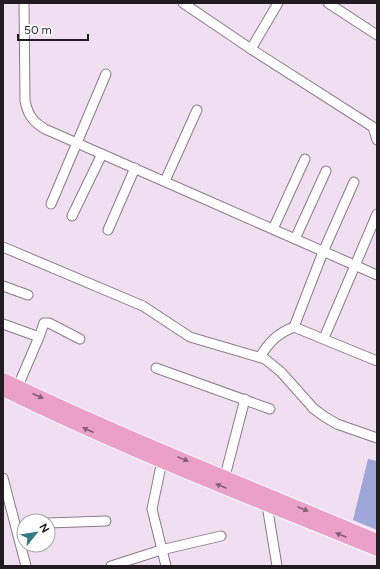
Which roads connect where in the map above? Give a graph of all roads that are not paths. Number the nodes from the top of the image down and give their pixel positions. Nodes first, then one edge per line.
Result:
1 (24, 3) edge
2 (183, 3) edge
3 (278, 3) edge
4 (328, 3) edge
5 (377, 35) edge
6 (251, 49) junction
7 (106, 74) dead end
8 (197, 110) dead end
9 (375, 123) edge
10 (377, 140) edge
11 (77, 143) junction
12 (102, 154) junction
13 (305, 159) dead end
14 (135, 168) junction
15 (326, 171) dead end
16 (165, 181) junction
17 (354, 182) dead end
18 (51, 204) dead end
19 (377, 214) edge
20 (72, 216) dead end
21 (273, 229) junction
22 (108, 230) dead end
23 (295, 239) junction
24 (3, 247) edge
25 (323, 252) junction
26 (355, 266) junction
27 (377, 275) edge
28 (3, 286) edge
29 (28, 295) dead end
30 (3, 324) edge
31 (294, 327) junction
32 (39, 337) junction
33 (324, 338) junction
34 (80, 339) dead end
35 (260, 357) junction
36 (377, 361) edge
37 (156, 368) dead end
38 (3, 379) edge
39 (18, 386) junction
40 (3, 390) edge
41 (245, 399) junction
42 (270, 409) dead end
43 (110, 434) junction
44 (377, 438) edge
45 (163, 456) junction
46 (226, 476) junction
47 (3, 478) edge
48 (267, 505) junction
49 (16, 515) edge
50 (106, 521) dead end
51 (56, 523) edge
52 (221, 536) dead end
53 (377, 540) edge
54 (161, 550) junction
55 (377, 550) edge
56 (24, 553) edge
57 (26, 566) edge
58 (111, 566) edge
59 (166, 566) edge
60 (277, 566) edge

1 - 11 street
2 - 6 street
3 - 6 street
4 - 5 street
6 - 9 street
7 - 11 street
8 - 16 street
9 - 10 street
11 - 12 street
11 - 18 street
12 - 14 street
12 - 20 street
13 - 21 street
14 - 16 street
14 - 22 street
15 - 23 street
16 - 21 street
17 - 25 street
19 - 26 street
21 - 23 street
23 - 25 street
24 - 35 street
25 - 26 street
25 - 31 street
26 - 27 street
26 - 33 street
28 - 29 street
30 - 32 street
31 - 33 street
31 - 35 street
32 - 34 street
32 - 39 street
33 - 36 street
35 - 44 street
37 - 41 street
38 - 39 main road
39 -> 43 main road
43 -> 40 main road
41 - 42 street
41 - 46 street
43 - 45 main road
45 -> 46 main road
48 -> 45 main road
45 - 54 street
46 -> 53 main road
47 - 49 street
55 -> 48 main road
48 - 60 street
50 - 51 street
52 - 54 street
54 - 58 street
54 - 59 street
56 - 57 street

